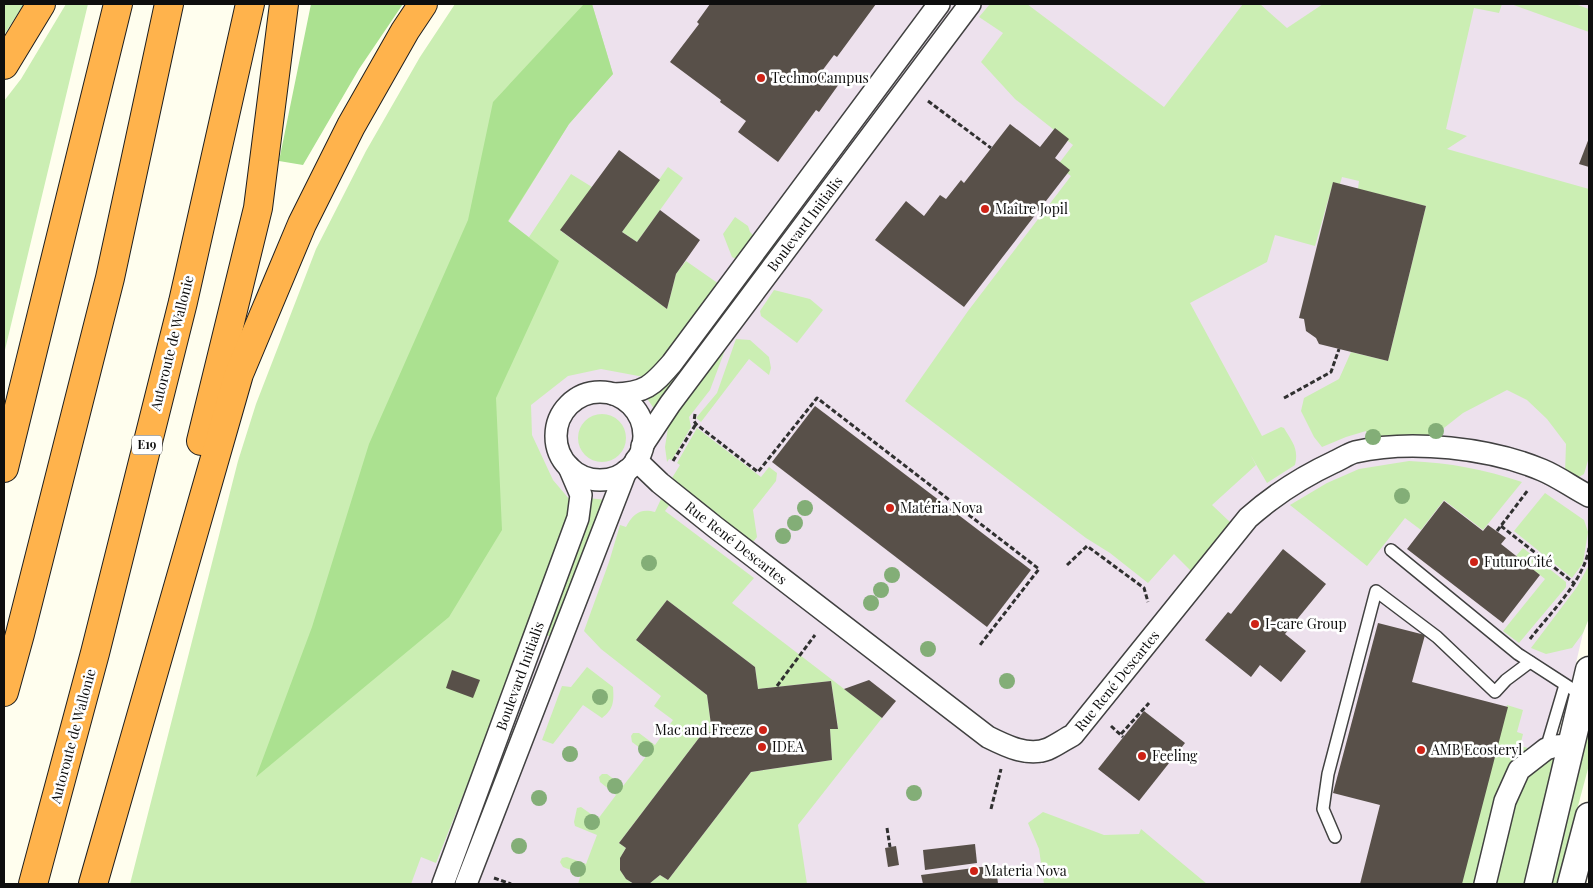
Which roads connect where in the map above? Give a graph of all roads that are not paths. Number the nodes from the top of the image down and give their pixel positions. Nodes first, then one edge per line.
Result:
1 (41, 4) edge
2 (118, 4) edge
3 (169, 4) edge
4 (250, 4) edge
5 (284, 4) edge
6 (423, 4) edge
7 (939, 4) edge
8 (970, 4) edge
9 (4, 65) edge
10 (614, 394) junction
11 (635, 459) junction
12 (569, 467) junction
13 (4, 468) edge
14 (1588, 491) edge
15 (1391, 550) dead end
16 (175, 598) junction
17 (1530, 662) junction
18 (1589, 670) edge
19 (1574, 691) junction
20 (4, 692) edge
21 (1558, 747) junction
22 (1589, 816) edge
23 (1335, 836) dead end
24 (444, 879) edge
25 (473, 880) edge
26 (33, 884) edge
27 (93, 884) edge
28 (1485, 884) edge
29 (1538, 884) edge
30 (1572, 884) edge

1 - 9 highway
2 - 13 highway
3 - 20 highway
4 - 26 highway, Autoroute de Wallonie / E19
5 - 16 highway
6 - 16 highway
7 - 10 street, Boulevard Initialis
8 - 11 street, Boulevard Initialis
10 - 11 street, Boulevard Initialis
10 - 12 street, Boulevard Initialis
11 - 12 street
11 - 14 street, Rue René Descartes
11 - 25 street, Boulevard Initialis
12 - 24 street, Boulevard Initialis
15 - 17 lane
16 - 27 highway
17 - 19 lane
17 - 23 lane
18 - 19 street
19 - 21 street
21 - 28 street
21 - 29 street
22 - 30 street
24 - 25 street

